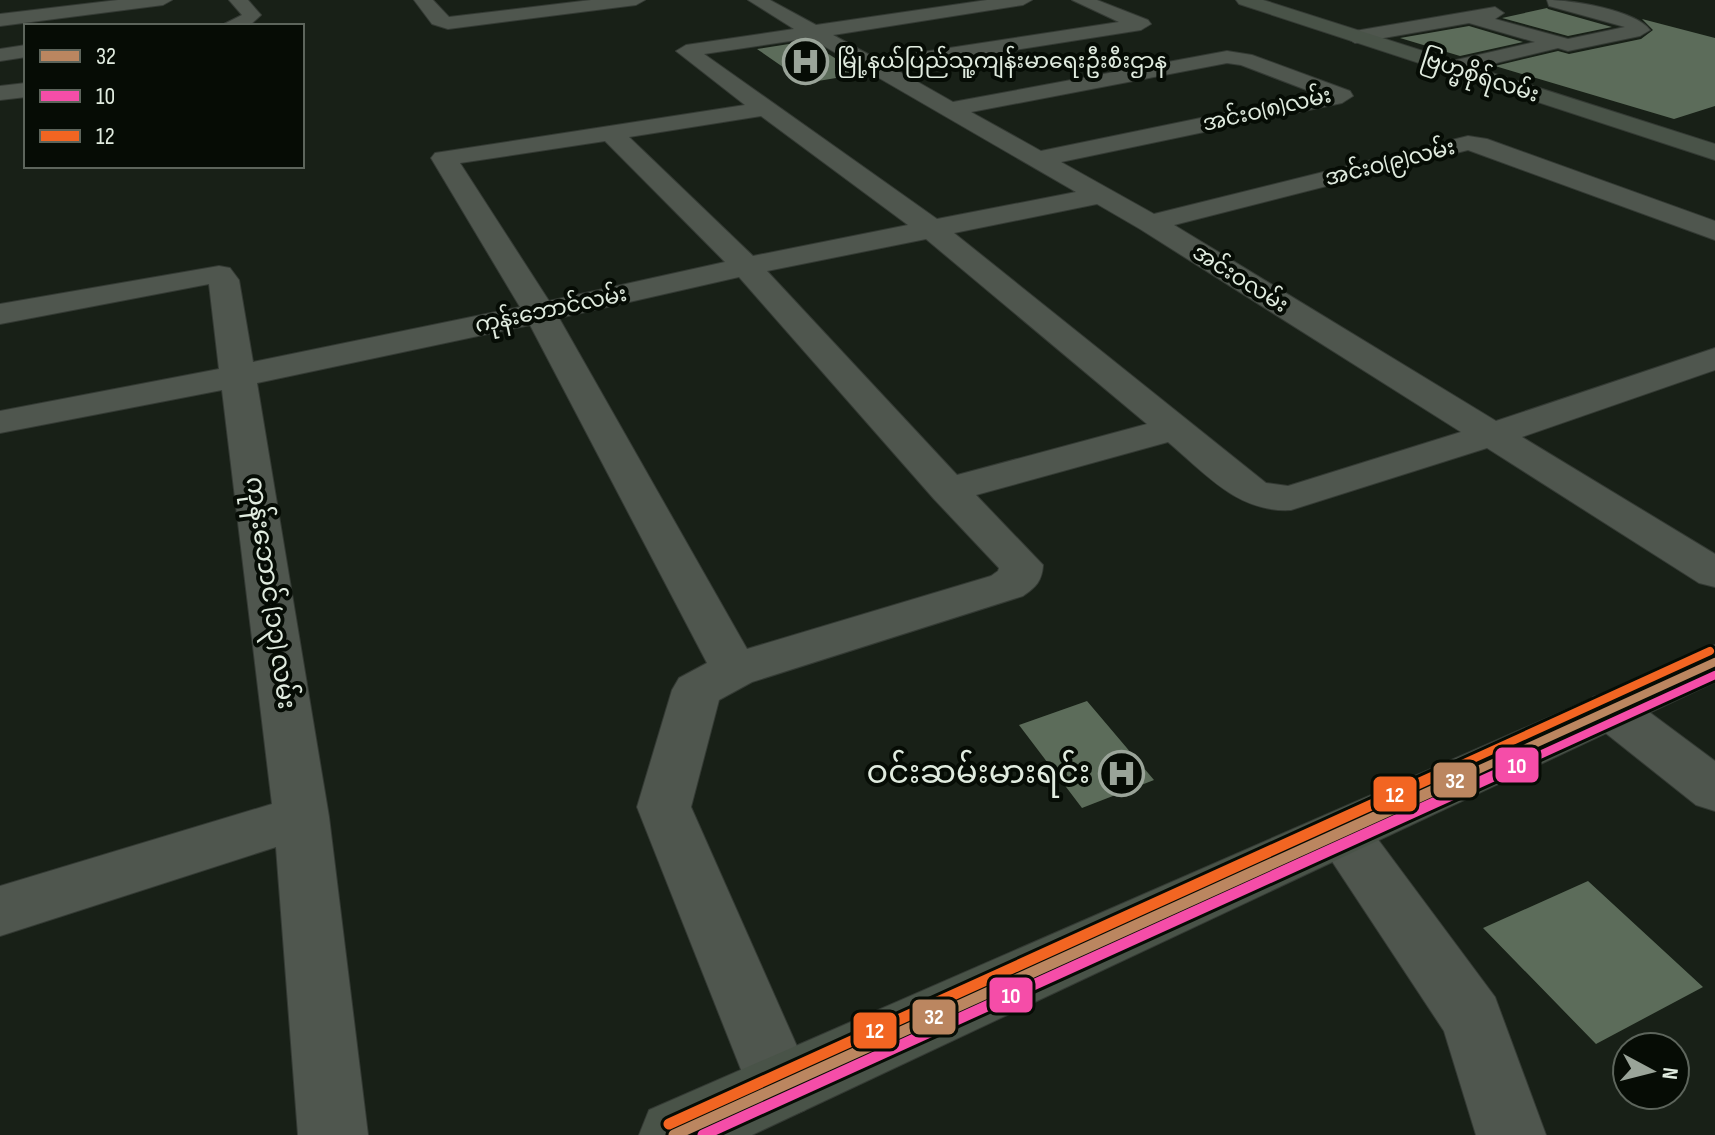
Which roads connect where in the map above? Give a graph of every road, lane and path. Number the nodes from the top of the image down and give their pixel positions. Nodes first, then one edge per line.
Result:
1 (163, 0) edge
2 (238, 0) edge
3 (423, 0) edge
4 (636, 0) edge
5 (757, 0) edge
6 (1023, 0) edge
7 (1081, 0) edge
8 (1245, 0) edge
9 (1555, 2) edge
10 (1428, 4) dead end
11 (1593, 13) junction
12 (1471, 17) junction
13 (1512, 19) junction
14 (0, 20) edge
15 (230, 24) edge
16 (1355, 37) junction
17 (1563, 44) junction
18 (24, 51) edge
19 (0, 55) edge
20 (846, 57) junction
21 (1607, 57) dead end
22 (1451, 68) junction
23 (24, 90) edge
24 (0, 93) edge
25 (763, 109) junction
26 (951, 109) junction
27 (610, 132) junction
28 (1715, 152) edge
29 (1038, 159) junction
30 (1101, 195) junction
31 (1150, 223) junction
32 (933, 230) junction
33 (1715, 231) edge
34 (746, 266) junction
35 (540, 313) junction
36 (0, 314) edge
37 (1715, 358) edge
38 (239, 376) junction
39 (0, 422) edge
40 (1173, 429) junction
41 (1490, 435) junction
42 (948, 490) junction
43 (1715, 573) edge
44 (1715, 662) edge
45 (735, 670) junction
46 (1611, 710) junction
47 (1715, 790) edge
48 (301, 817) junction
49 (1342, 834) junction
50 (0, 911) edge
51 (781, 1087) junction
52 (333, 1135) edge
53 (674, 1135) edge
54 (1511, 1135) edge

1 - 14 street
2 - 15 street
3 - 4 street
5 - 20 street, အင်းဝလမ်း
6 - 20 street
7 - 20 street
8 - 16 main road, ဗြဟ္မစိုရ်လမ်း
9 - 11 street
10 - 12 street
11 - 13 street
11 - 17 street
12 - 13 street
12 - 16 street
13 - 17 street
16 - 22 main road, ဗြဟ္မစိုရ်လမ်း
17 - 21 street
17 - 22 street
18 - 19 street
20 - 25 street
20 - 26 street, အင်းဝလမ်း
22 - 28 main road, ဗြဟ္မစိုရ်လမ်း
23 - 24 street
25 - 27 street
25 - 32 street
26 - 29 street, အင်းဝလမ်း
26 - 29 street, အင်းဝ(၈)လမ်း
27 - 34 street
27 - 35 street
29 - 30 street, အင်းဝလမ်း
30 - 31 street, အင်းဝလမ်း
30 - 32 street, ကုန်းဘောင်လမ်း
31 - 33 street, အင်းဝ(၉)လမ်း
31 - 41 street, အင်းဝလမ်း
32 - 34 street, ကုန်းဘောင်လမ်း
32 - 40 street
34 - 35 street, ကုန်းဘောင်လမ်း
34 - 42 street
35 - 38 street, ကုန်းဘောင်လမ်း
35 - 45 street
36 - 38 street, ကုန်းဘောင် (၁၃) လမ်း
37 - 41 street
38 - 39 street, ကုန်းဘောင်လမ်း
38 - 48 street, ကုန်းဘောင် (၁၃) လမ်း
40 - 41 street
40 - 42 street
41 - 43 street, အင်းဝလမ်း
42 - 45 street
44 - 46 main road
45 - 51 street
46 - 47 street
46 - 49 main road
48 - 50 street
48 - 52 street, ကုန်းဘောင် (၁၃) လမ်း
49 - 51 main road
49 - 54 street
51 - 53 main road

